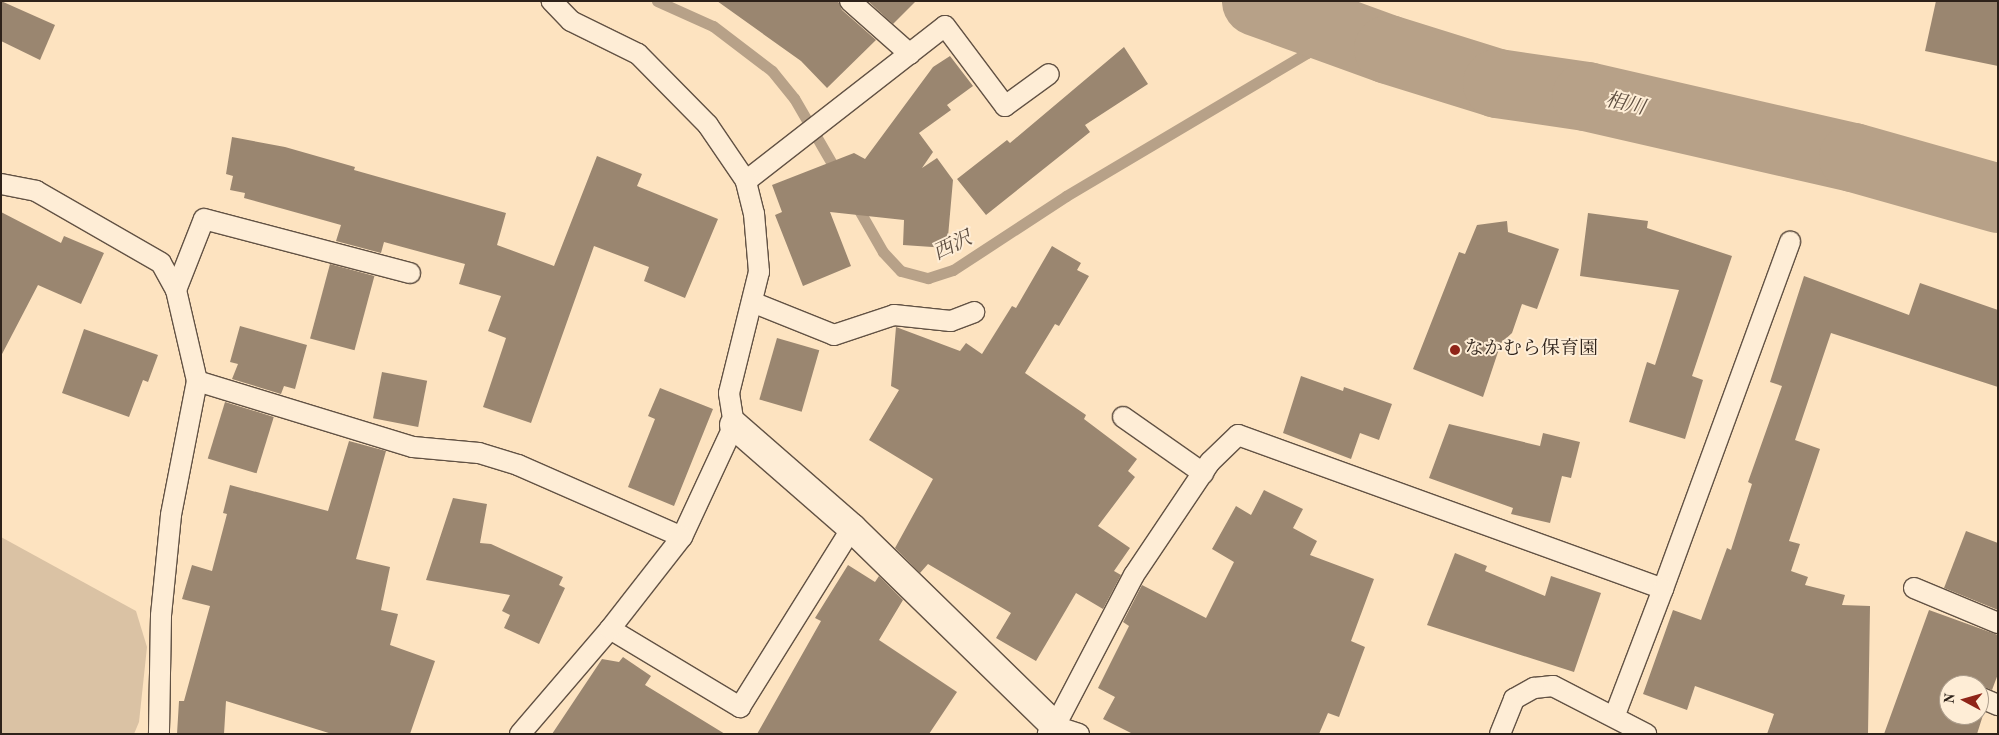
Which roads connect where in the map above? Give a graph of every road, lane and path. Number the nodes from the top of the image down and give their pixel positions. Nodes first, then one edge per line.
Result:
1 (552, 1) edge
2 (850, 1) edge
3 (910, 54) junction
4 (1049, 74) dead end
5 (746, 181) junction
6 (1, 184) edge
7 (1790, 242) dead end
8 (410, 273) dead end
9 (176, 290) junction
10 (752, 302) junction
11 (974, 312) dead end
12 (197, 381) junction
13 (1123, 416) dead end
14 (734, 425) junction
15 (1202, 473) junction
16 (852, 528) junction
17 (682, 537) junction
18 (1914, 588) dead end
19 (1663, 589) junction
20 (1998, 623) edge
21 (610, 628) junction
22 (1614, 715) junction
23 (1062, 731) edge
24 (159, 734) edge
25 (520, 734) edge
26 (1500, 734) edge
27 (1646, 734) edge

1 - 5 lane
2 - 3 lane
3 - 4 lane
3 - 5 lane
5 - 10 lane
6 - 9 lane
7 - 19 lane
8 - 9 lane
9 - 12 lane
10 - 11 lane
10 - 14 lane
12 - 17 lane
12 - 24 lane
13 - 15 lane
14 - 16 street
14 - 17 lane
15 - 19 lane
15 - 23 lane
16 - 21 lane
16 - 23 street
17 - 21 lane
18 - 20 lane
19 - 22 lane
21 - 25 lane
22 - 26 lane
22 - 27 lane

